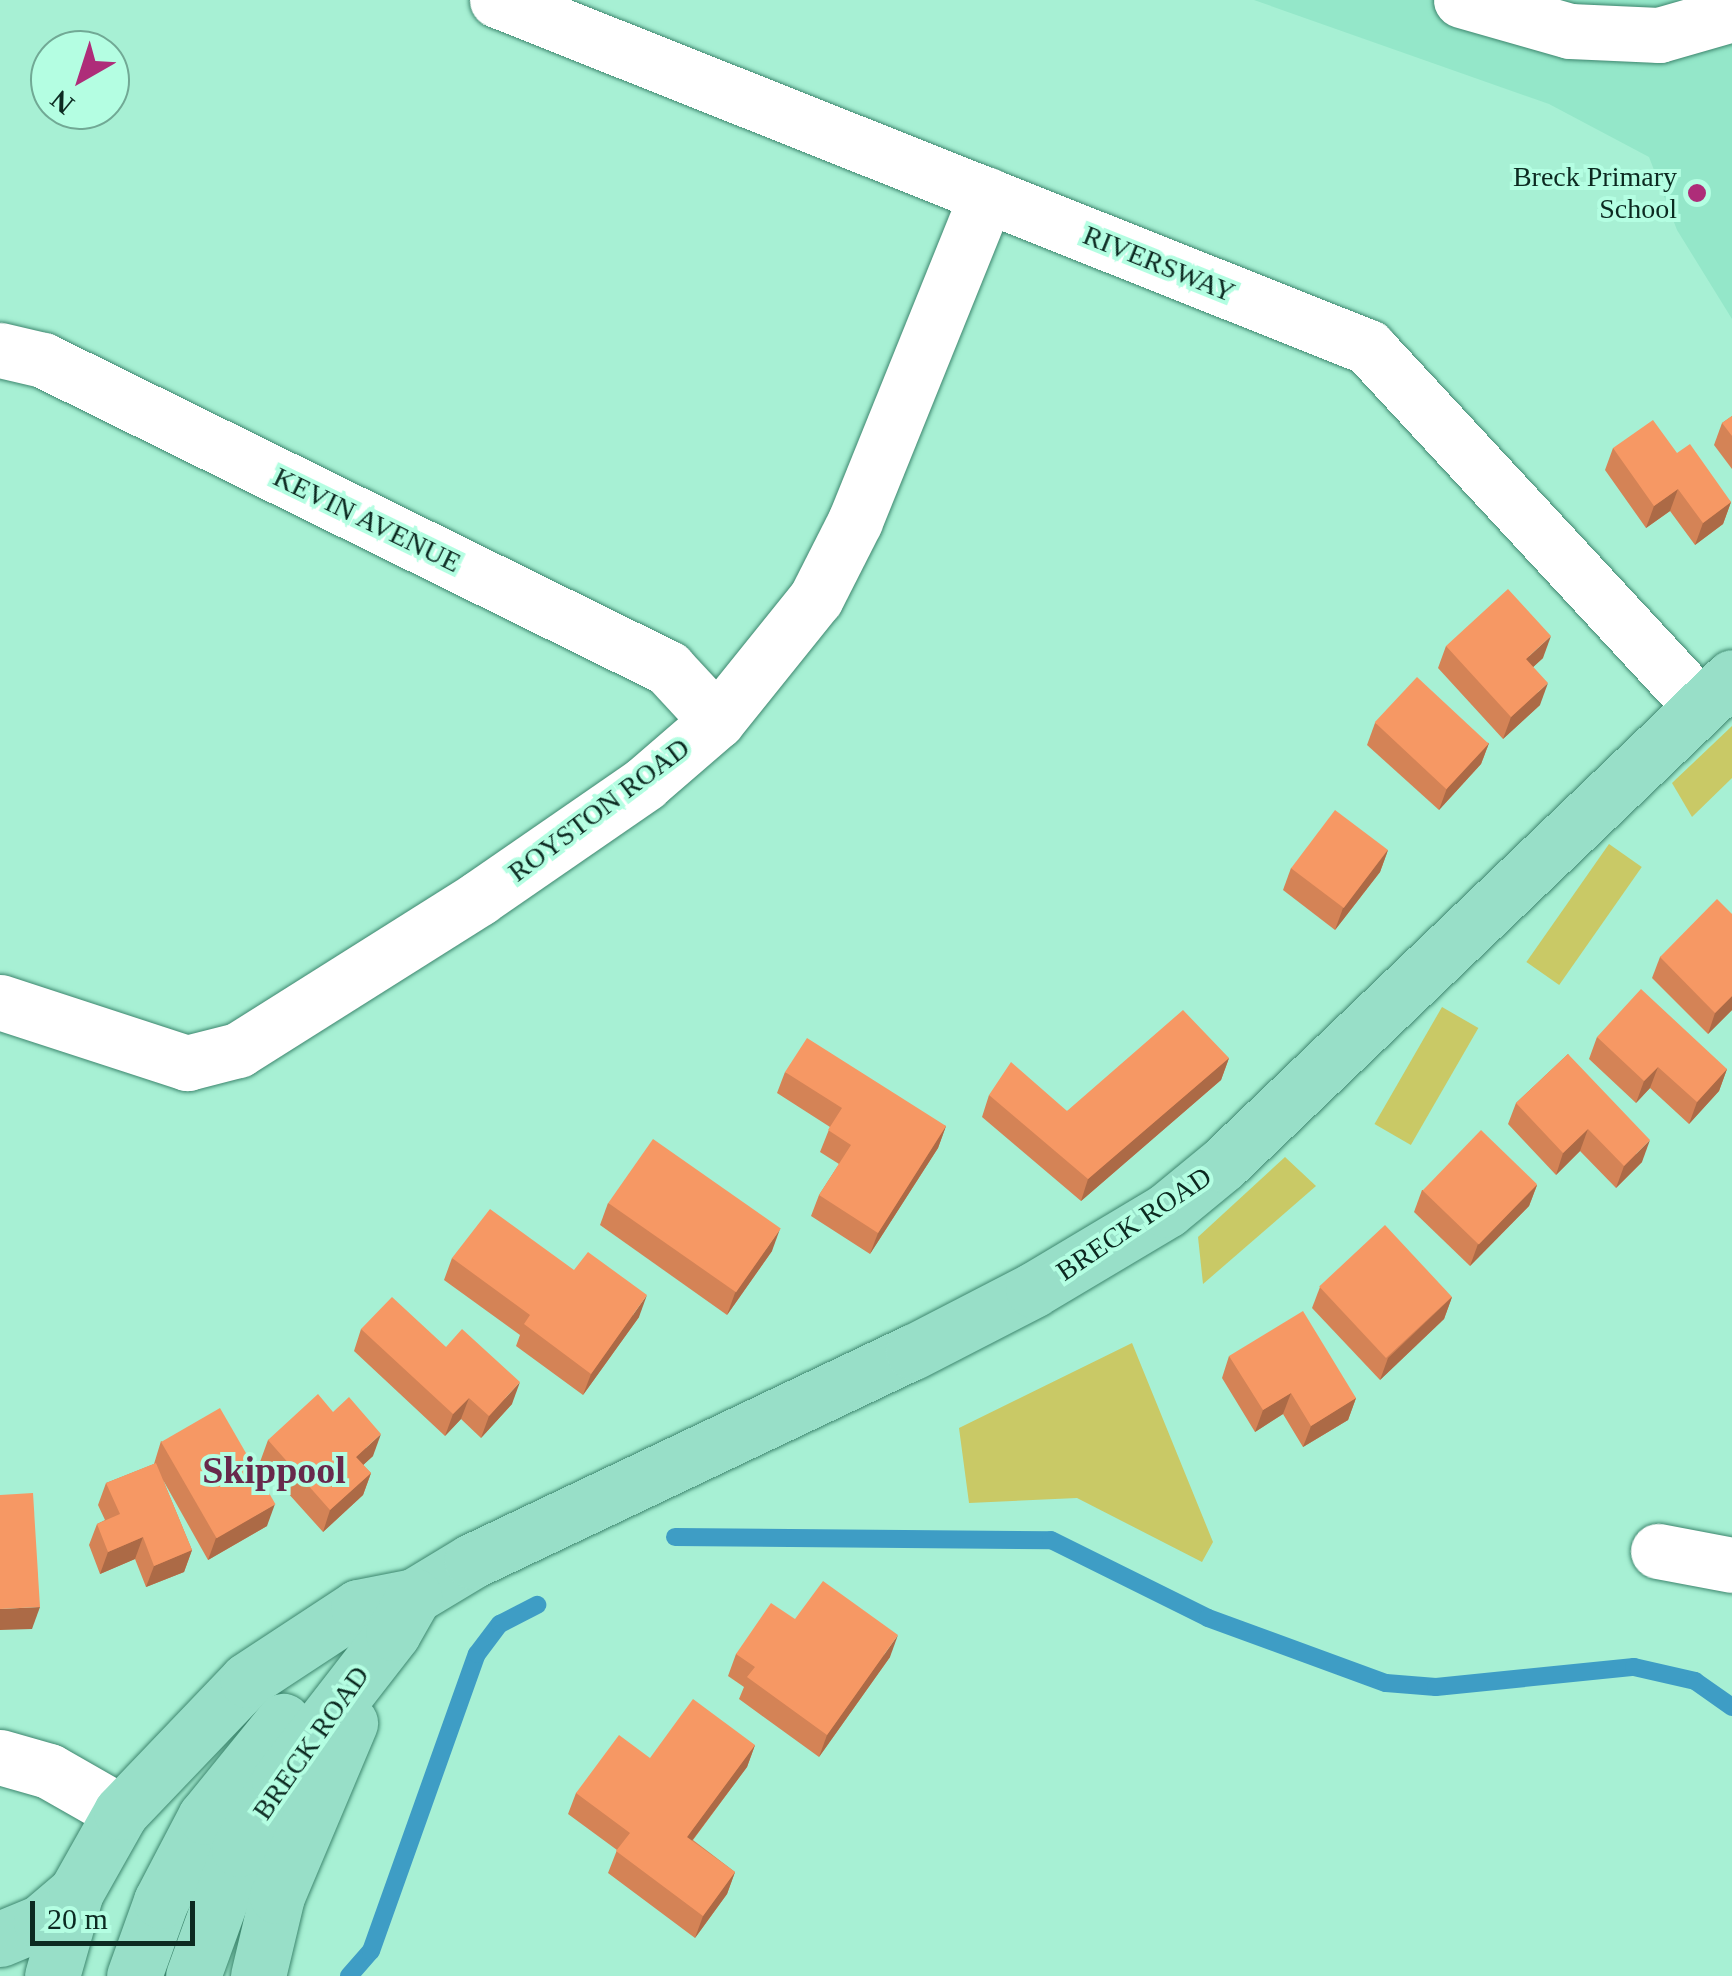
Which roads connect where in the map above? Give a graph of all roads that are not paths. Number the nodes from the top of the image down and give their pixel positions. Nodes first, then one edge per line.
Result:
1 (497, 0) edge
2 (1461, 0) edge
3 (1732, 14) edge
4 (988, 195) junction
5 (0, 350) edge
6 (1716, 691) edge
7 (717, 721) junction
8 (0, 1002) edge
9 (1658, 1551) dead end
10 (1732, 1565) edge
11 (414, 1596) junction
12 (360, 1670) junction
13 (0, 1757) edge
14 (120, 1812) junction
15 (183, 1857) junction
16 (76, 1892) junction
17 (218, 1897) junction
18 (0, 1939) edge
19 (259, 1971) edge
20 (52, 1976) edge
21 (134, 1976) edge
22 (193, 1976) edge

1 - 4 street, RIVERSWAY
2 - 3 street
4 - 6 street, RIVERSWAY
4 - 7 street, ROYSTON ROAD
5 - 7 street, KEVIN AVENUE
6 - 11 main road, BRECK ROAD
7 - 8 street, ROYSTON ROAD
9 - 10 street
11 - 12 main road, BRECK ROAD
11 - 14 main road, BRECK ROAD
12 - 15 main road
12 - 17 main road, BRECK ROAD
12 - 19 main road
13 - 14 street
14 - 15 main road
14 - 16 main road, BRECK ROAD
15 - 17 main road
15 - 21 main road
16 - 18 main road
16 - 20 main road
17 - 19 main road
17 - 22 main road, BRECK ROAD

